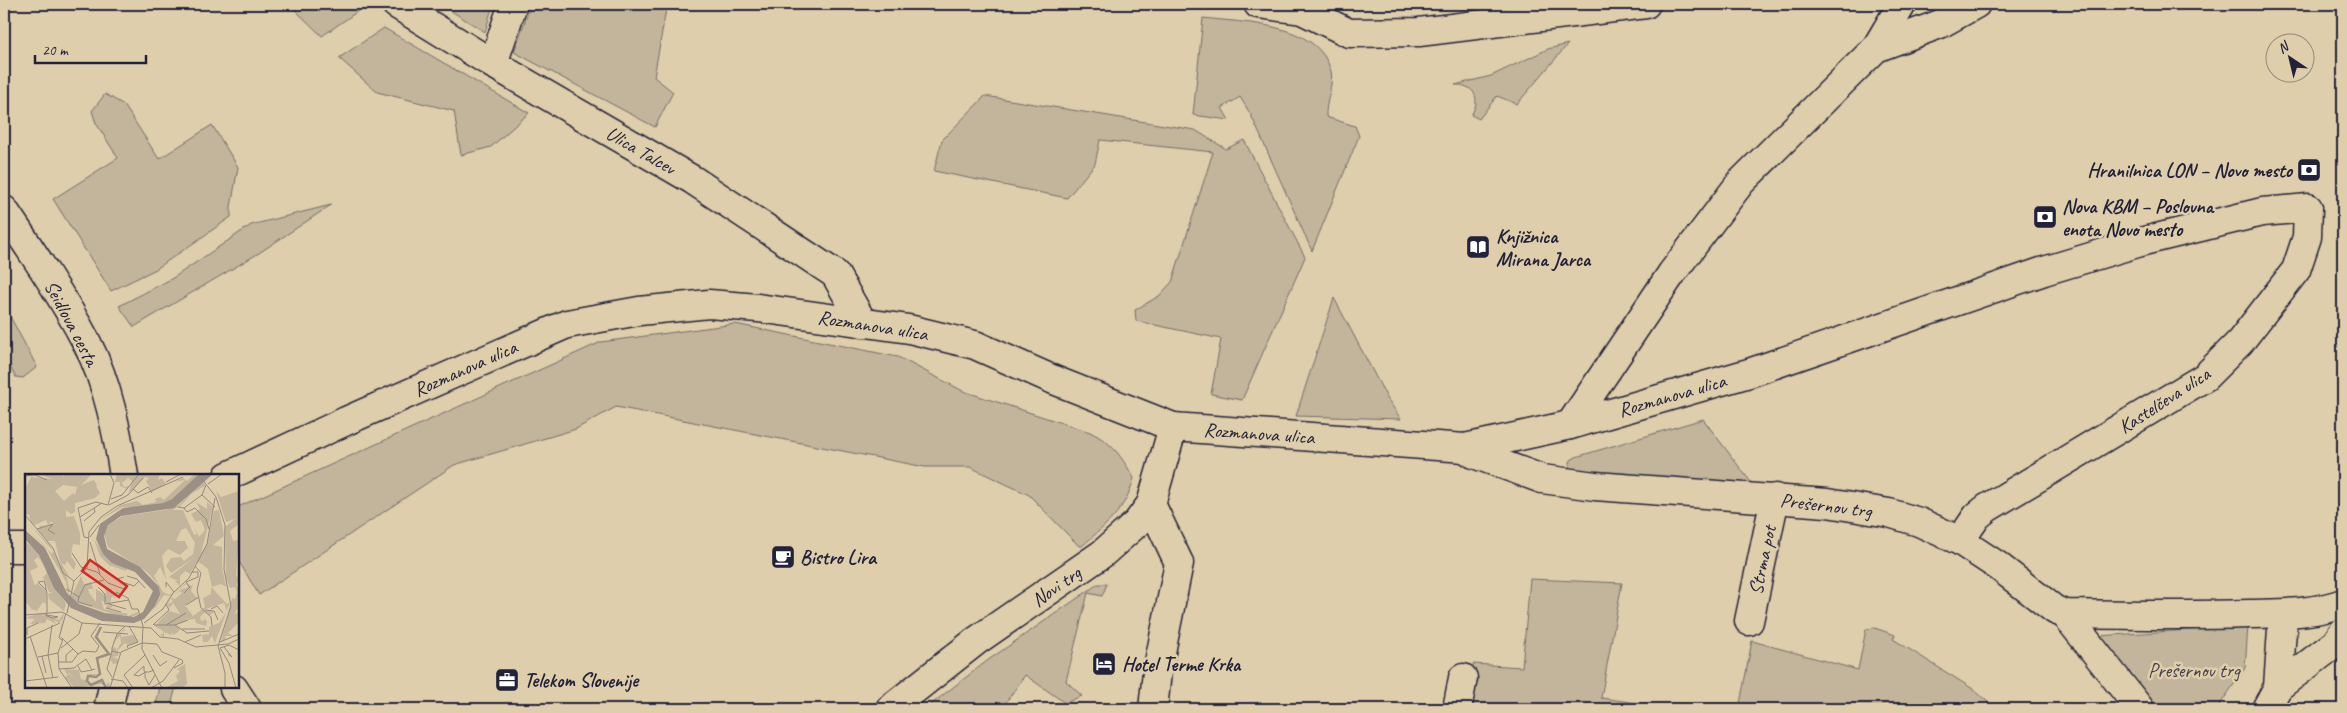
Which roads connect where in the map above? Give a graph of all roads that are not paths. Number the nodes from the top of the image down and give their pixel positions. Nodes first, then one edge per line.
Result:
1 (396, 4) edge
2 (513, 4) edge
3 (1258, 4) edge
4 (1646, 4) edge
5 (1902, 4) edge
6 (1976, 4) edge
7 (1302, 7) edge
8 (1876, 48) junction
9 (493, 64) junction
10 (2308, 208) joint
11 (4, 210) edge
12 (863, 323) junction
13 (1570, 425) junction
14 (1173, 427) junction
15 (1465, 448) junction
16 (124, 474) edge
17 (232, 474) edge
18 (1775, 498) junction
19 (1151, 504) junction
20 (1960, 541) junction
21 (4, 548) edge
22 (25, 548) edge
23 (2343, 602) edge
24 (2065, 614) junction
25 (2283, 614) junction
26 (1750, 621) dead end
27 (2343, 632) edge
28 (1463, 678) dead end
29 (113, 688) edge
30 (2272, 698) edge
31 (108, 709) edge
32 (890, 709) edge
33 (1153, 709) edge
34 (1457, 709) edge
35 (2140, 709) edge

1 - 9 street, Ulica Talcev
2 - 9 street
3 - 7 street
4 - 7 street
5 - 8 street
6 - 8 street
8 - 13 street
9 - 12 street, Ulica Talcev
10 - 13 street, Rozmanova ulica
10 - 20 street, Kastelčeva ulica
11 - 16 street, Seidlova cesta
12 - 14 street, Rozmanova ulica
12 - 17 street, Rozmanova ulica
13 - 15 street, Rozmanova ulica
14 - 15 street, Rozmanova ulica
14 - 19 street, Novi trg
15 - 18 street, Prešernov trg
18 - 20 street, Prešernov trg
18 - 26 street, Strma pot
19 - 32 street, Novi trg
19 - 33 street
20 - 24 street, Prešernov trg
21 - 22 street
23 - 25 street, Prešernov trg
24 - 25 street, Prešernov trg
24 - 35 street
25 - 30 street
27 - 30 street
28 - 34 street
29 - 31 street

